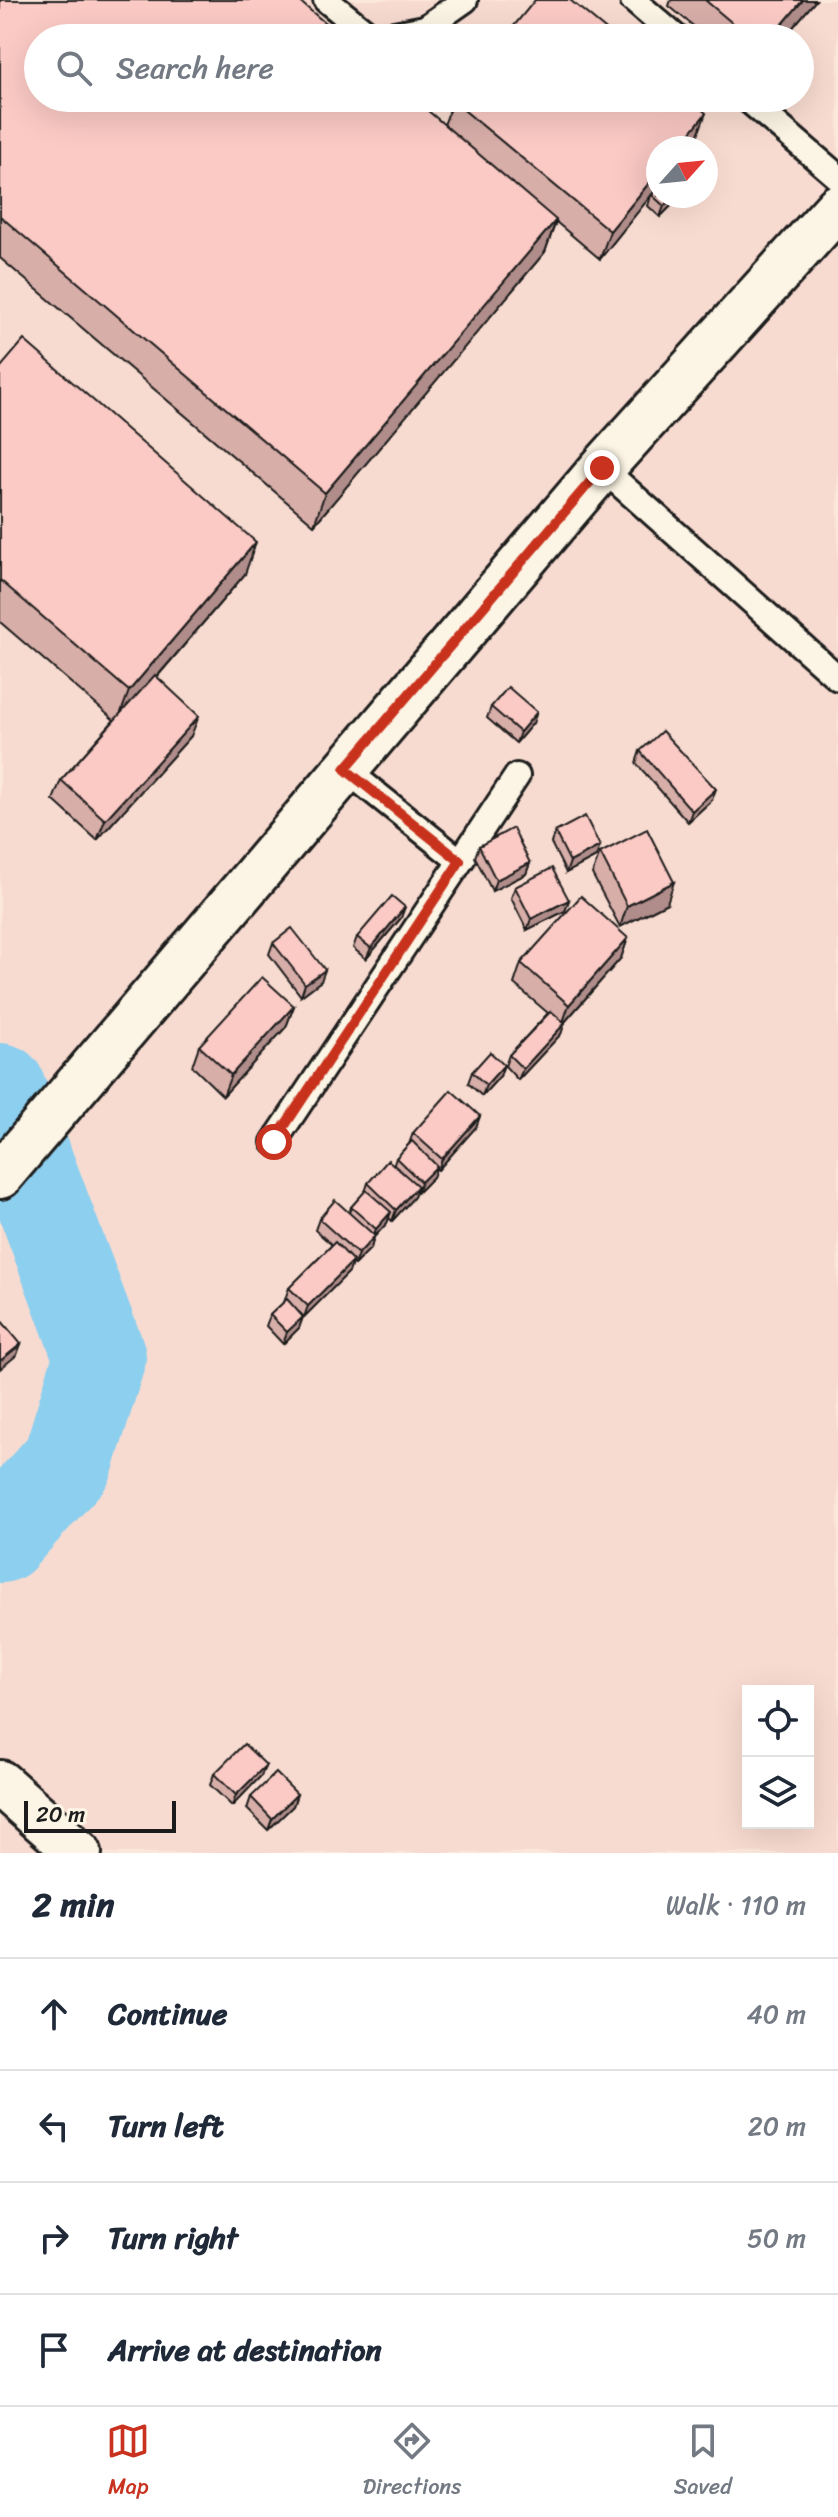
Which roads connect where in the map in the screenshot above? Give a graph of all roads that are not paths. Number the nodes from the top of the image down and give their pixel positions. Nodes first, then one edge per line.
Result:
1 (326, 0) edge
2 (465, 0) edge
3 (633, 0) edge
4 (356, 24) edge
5 (431, 24) edge
6 (661, 24) edge
7 (762, 112) edge
8 (838, 177) edge
9 (838, 207) edge
10 (602, 468) junction
11 (838, 678) edge
12 (345, 769) junction
13 (517, 776) dead end
14 (460, 861) junction
15 (274, 1142) dead end
16 (0, 1176) edge
17 (0, 1783) edge
18 (79, 1853) edge

1 - 4 lane
2 - 5 lane
3 - 6 lane
7 - 8 lane
9 - 10 street
10 - 11 lane
10 - 12 street
12 - 14 lane
12 - 16 street
13 - 14 lane
14 - 15 lane
17 - 18 street

